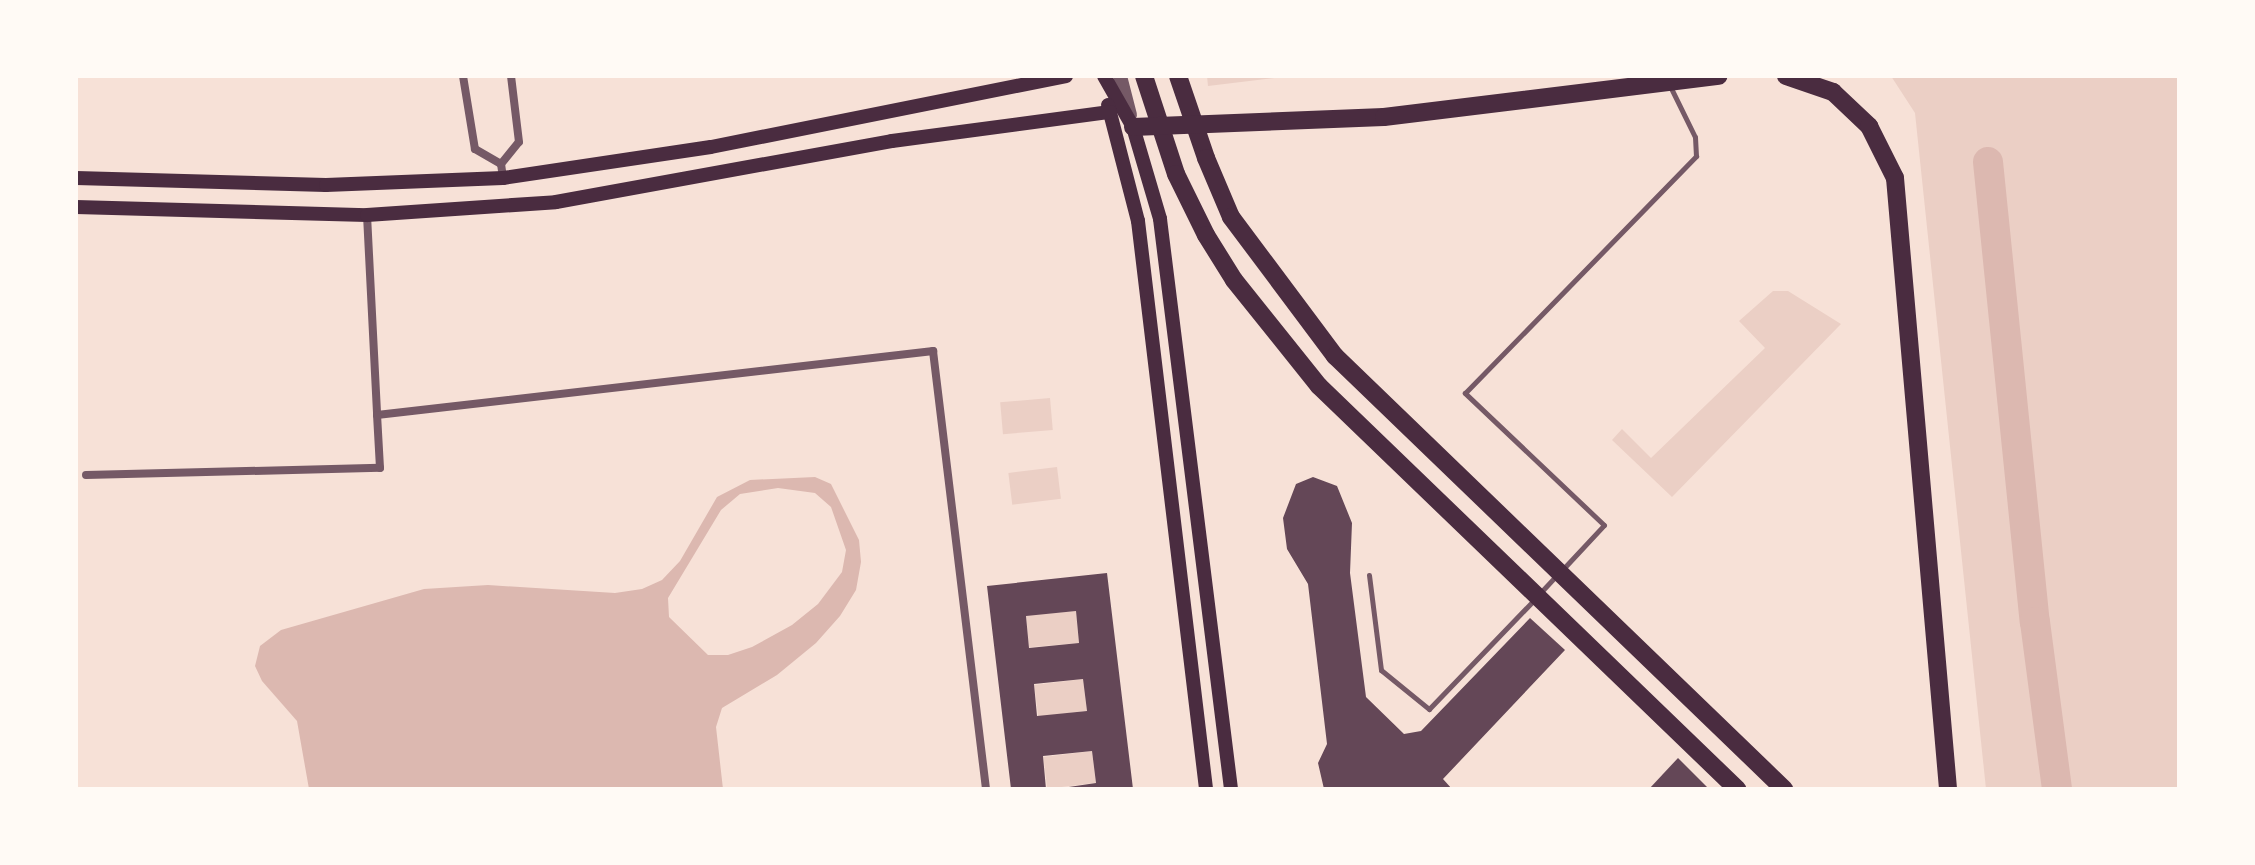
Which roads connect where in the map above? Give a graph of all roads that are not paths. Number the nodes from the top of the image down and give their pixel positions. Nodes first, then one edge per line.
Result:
1 (463, 76) edge
2 (511, 76) edge
3 (1066, 76) edge
4 (1103, 76) edge
5 (1120, 76) edge
6 (1144, 76) edge
7 (1178, 76) edge
8 (1719, 76) edge
9 (1786, 76) edge
10 (1668, 82) junction
11 (1110, 112) junction
12 (1133, 127) junction
13 (502, 171) junction
14 (76, 178) edge
15 (76, 207) edge
16 (367, 215) junction
17 (377, 415) junction
18 (86, 475) dead end
19 (1369, 575) dead end
20 (986, 789) edge
21 (1206, 789) edge
22 (1231, 789) edge
23 (1737, 789) edge
24 (1784, 789) edge
25 (1948, 789) edge

1 - 13 street
2 - 13 street
3 - 13 main road
4 - 11 main road
4 - 12 main road
5 - 12 street
6 - 23 highway
7 - 24 highway
8 - 10 highway
9 - 25 highway
10 - 12 highway
10 - 19 lane
11 - 12 main road
11 - 16 main road
11 - 21 main road
12 - 22 main road
13 - 14 main road
15 - 16 main road
16 - 17 street
17 - 18 street
17 - 20 street

